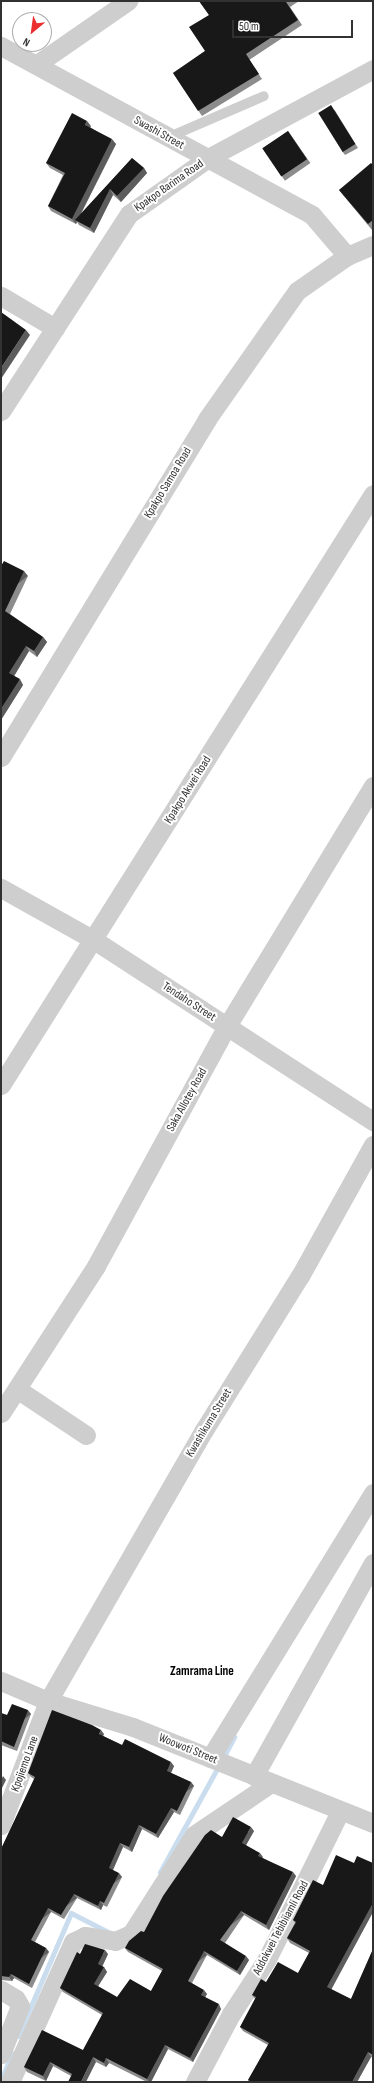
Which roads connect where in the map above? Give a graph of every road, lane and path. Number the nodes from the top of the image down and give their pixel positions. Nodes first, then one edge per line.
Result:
1 (128, 1) edge
2 (1, 46) edge
3 (37, 64) junction
4 (373, 69) edge
5 (264, 96) dead end
6 (167, 138) junction
7 (208, 158) junction
8 (373, 245) edge
9 (347, 256) junction
10 (1, 296) edge
11 (55, 328) junction
12 (1, 411) edge
13 (373, 494) edge
14 (1, 757) edge
15 (373, 786) edge
16 (1, 888) edge
17 (94, 940) junction
18 (227, 1026) junction
19 (1, 1085) edge
20 (373, 1121) edge
21 (373, 1146) edge
22 (17, 1389) junction
23 (1, 1413) edge
24 (86, 1435) dead end
25 (373, 1493) edge
26 (373, 1563) edge
27 (1, 1681) edge
28 (48, 1701) junction
29 (214, 1760) junction
30 (246, 1773) junction
31 (271, 1783) junction
32 (339, 1813) junction
33 (373, 1824) edge
34 (1, 1825) edge
35 (1, 1990) edge
36 (1, 2054) edge
37 (10, 2082) edge
38 (195, 2082) edge

1 - 3 street
2 - 3 street, Swashi Street
3 - 6 street, Swashi Street
4 - 7 street, Kpakpo Barima Road
5 - 6 lane
6 - 7 street, Swashi Street
7 - 9 street, Swashi Street
7 - 11 street, Kpakpo Barima Road
8 - 9 street, Kpakpo Samoa Road
9 - 14 street, Kpakpo Samoa Road
10 - 11 street
11 - 12 street, Kpakpo Barima Road
13 - 17 street, Kpakpo Akwei Road
15 - 18 street, Saka Allotey Road
16 - 17 street, Tendaho Street
17 - 18 street, Tendaho Street
17 - 19 street, Kpakpo Akwei Road
18 - 20 street, Tendaho Street
18 - 22 street, Saka Allotey Road
21 - 28 street, Kwashikuma Street
22 - 23 street, Saka Allotey Road
22 - 24 street
25 - 29 street
26 - 30 street
27 - 28 street, Woowoti Street
28 - 29 street, Woowoti Street
28 - 34 street, Kpojiemo Lane
29 - 30 street, Woowoti Street
30 - 31 street, Woowoti Street
31 - 32 street, Woowoti Street
31 - 37 street
32 - 33 street, Woowoti Street
32 - 38 street, Addokwei Tebibiiamli Road
35 - 36 street

